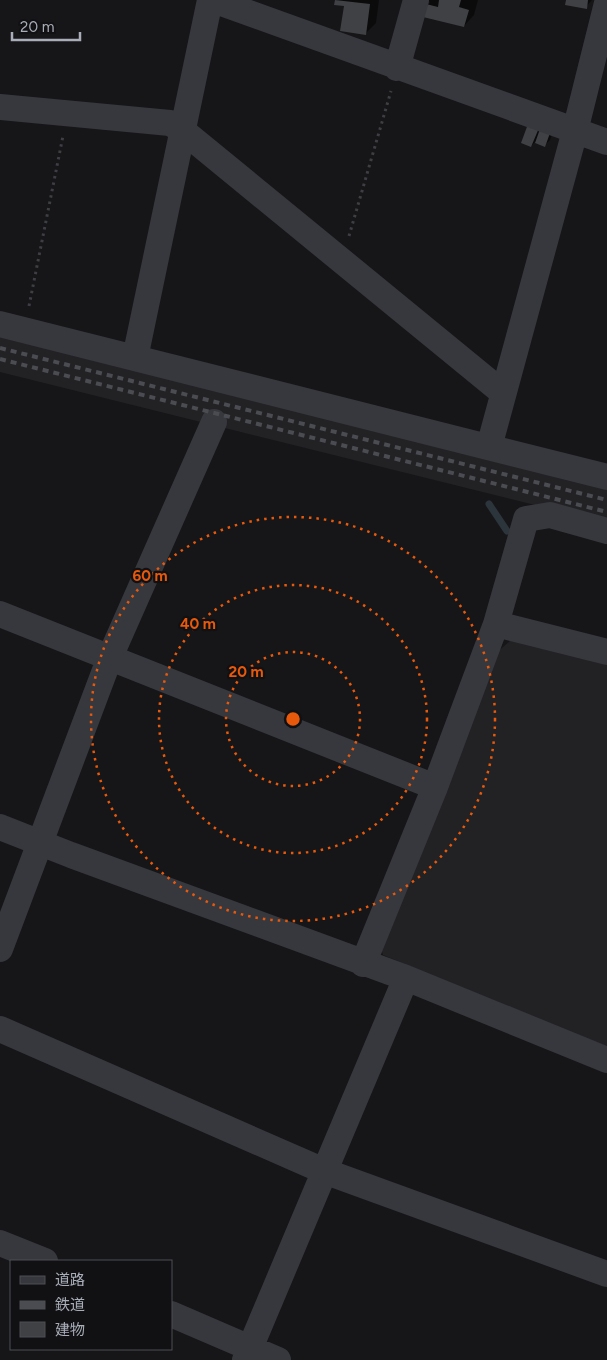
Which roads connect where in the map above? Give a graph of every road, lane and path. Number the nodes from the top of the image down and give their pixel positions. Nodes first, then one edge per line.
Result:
1 (211, 0) edge
2 (416, 0) edge
3 (607, 3) edge
4 (398, 68) junction
5 (0, 106) edge
6 (68, 113) junction
7 (182, 130) junction
8 (574, 131) junction
9 (607, 142) edge
10 (342, 261) junction
11 (12, 327) edge
12 (135, 358) junction
13 (503, 393) junction
14 (214, 422) dead end
15 (488, 447) junction
16 (607, 477) edge
17 (607, 531) edge
18 (0, 614) edge
19 (496, 624) junction
20 (607, 652) edge
21 (110, 658) junction
22 (435, 787) junction
23 (0, 827) edge
24 (40, 843) junction
25 (0, 949) edge
26 (363, 964) junction
27 (406, 978) junction
28 (0, 1028) edge
29 (607, 1060) edge
30 (324, 1171) junction
31 (0, 1242) edge
32 (42, 1260) edge
33 (607, 1274) edge
34 (172, 1315) edge
35 (247, 1354) edge
36 (278, 1360) edge

1 - 4 street
1 - 7 street
2 - 4 street
3 - 8 street
4 - 8 street
4 - 10 path
5 - 6 street
6 - 7 street
6 - 11 path
7 - 10 street
7 - 12 street
8 - 9 street
8 - 13 street
10 - 13 street
11 - 12 street
12 - 15 street
13 - 15 street
14 - 21 street
15 - 16 street
17 - 19 street
18 - 21 street
19 - 20 street
19 - 22 street
21 - 22 street
21 - 24 street
22 - 26 street
23 - 24 street
24 - 25 street
24 - 26 street
26 - 27 street
27 - 29 street
27 - 30 street
28 - 30 street
30 - 33 street
30 - 35 street
31 - 32 street
34 - 35 street
35 - 36 street

